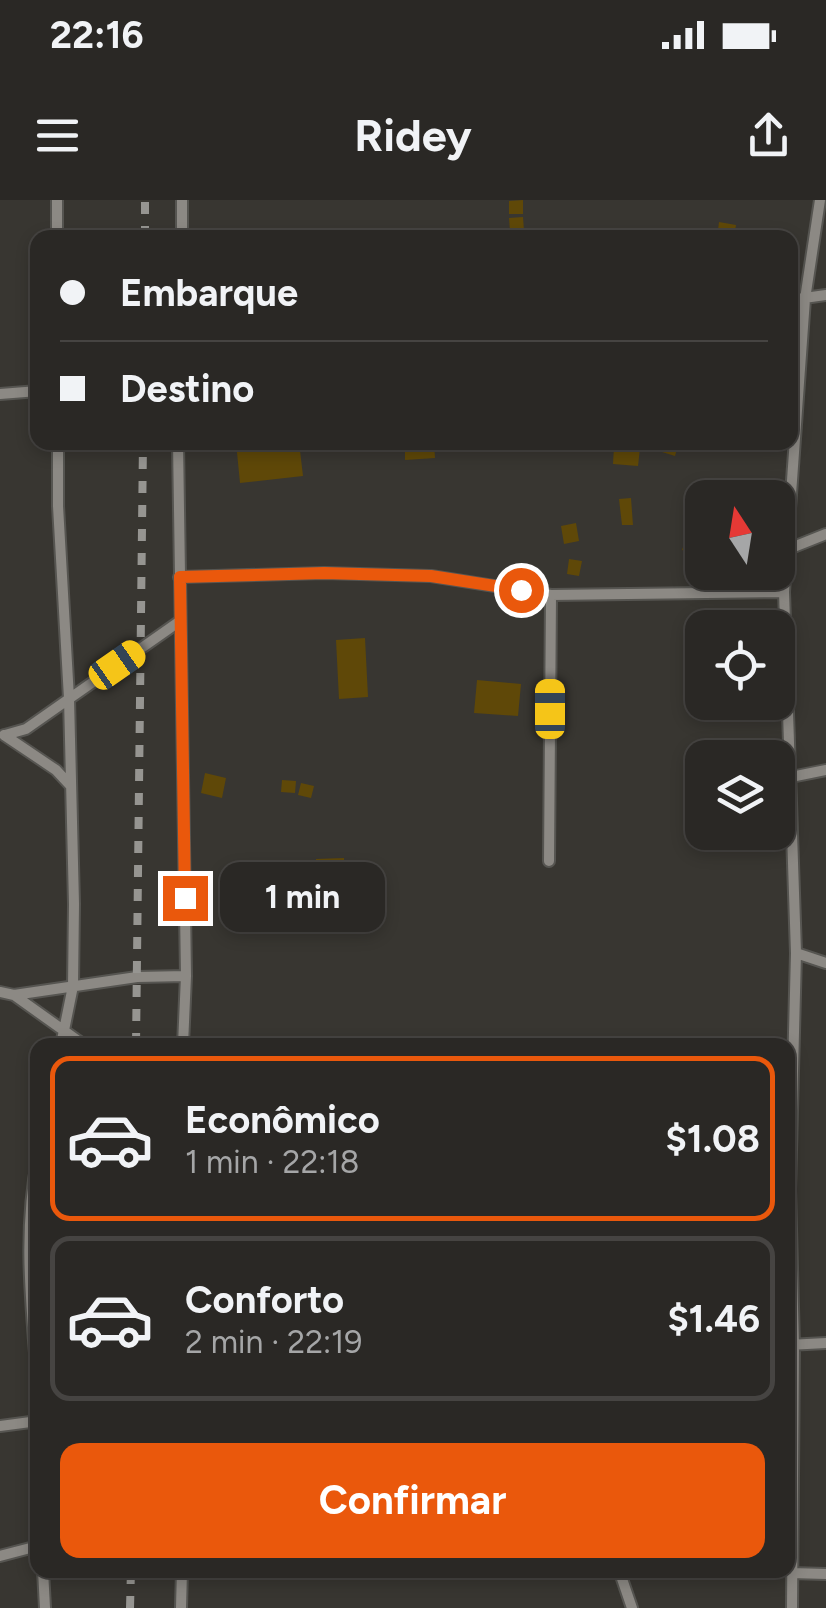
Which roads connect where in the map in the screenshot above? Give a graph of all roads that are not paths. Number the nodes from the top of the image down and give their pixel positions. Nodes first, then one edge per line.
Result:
1 (57, 200) edge
2 (182, 200) edge
3 (820, 200) edge
4 (57, 230) edge
5 (182, 230) edge
6 (826, 295) edge
7 (798, 299) edge
8 (805, 299) junction
9 (798, 391) edge
10 (30, 392) edge
11 (0, 394) edge
12 (58, 450) edge
13 (178, 450) edge
14 (794, 450) edge
15 (791, 480) edge
16 (826, 534) edge
17 (795, 546) edge
18 (180, 577) junction
19 (784, 592) joint
20 (551, 594) junction
21 (180, 621) junction
22 (69, 698) junction
23 (2, 734) edge
24 (790, 740) edge
25 (826, 770) edge
26 (795, 777) edge
27 (71, 785) junction
28 (793, 850) edge
29 (549, 861) dead end
30 (796, 953) junction
31 (826, 963) edge
32 (186, 976) junction
33 (73, 986) junction
34 (0, 992) edge
35 (14, 995) junction
36 (64, 1032) junction
37 (63, 1038) edge
38 (73, 1038) edge
39 (183, 1038) edge
40 (793, 1038) edge
41 (30, 1197) edge
42 (30, 1281) edge
43 (826, 1343) edge
44 (795, 1345) edge
45 (30, 1422) edge
46 (0, 1426) edge
47 (30, 1548) edge
48 (0, 1556) edge
49 (795, 1573) edge
50 (826, 1574) edge
51 (44, 1578) edge
52 (182, 1578) edge
53 (622, 1578) edge
54 (791, 1578) edge
55 (45, 1608) edge
56 (181, 1608) edge
57 (632, 1608) edge
58 (792, 1608) edge

1 - 4 street
2 - 5 street
3 - 8 street
6 - 8 street
7 - 8 street
8 - 9 street
10 - 11 street
12 - 22 street
13 - 18 street
14 - 15 street
16 - 17 street
18 - 20 street
18 - 21 street
19 - 20 street
19 - 24 street
20 - 29 street
21 - 22 street
21 - 32 street
22 - 23 street
22 - 27 street
23 - 27 street
25 - 26 street
27 - 33 street
28 - 30 street
30 - 31 street
30 - 40 street
32 - 33 street
32 - 39 street
33 - 35 street
33 - 36 street
34 - 35 street
35 - 36 street
36 - 37 street
36 - 38 street
41 - 42 street
43 - 44 street
45 - 46 street
47 - 48 street
49 - 50 street
51 - 55 street
52 - 56 street
53 - 57 street
54 - 58 street

